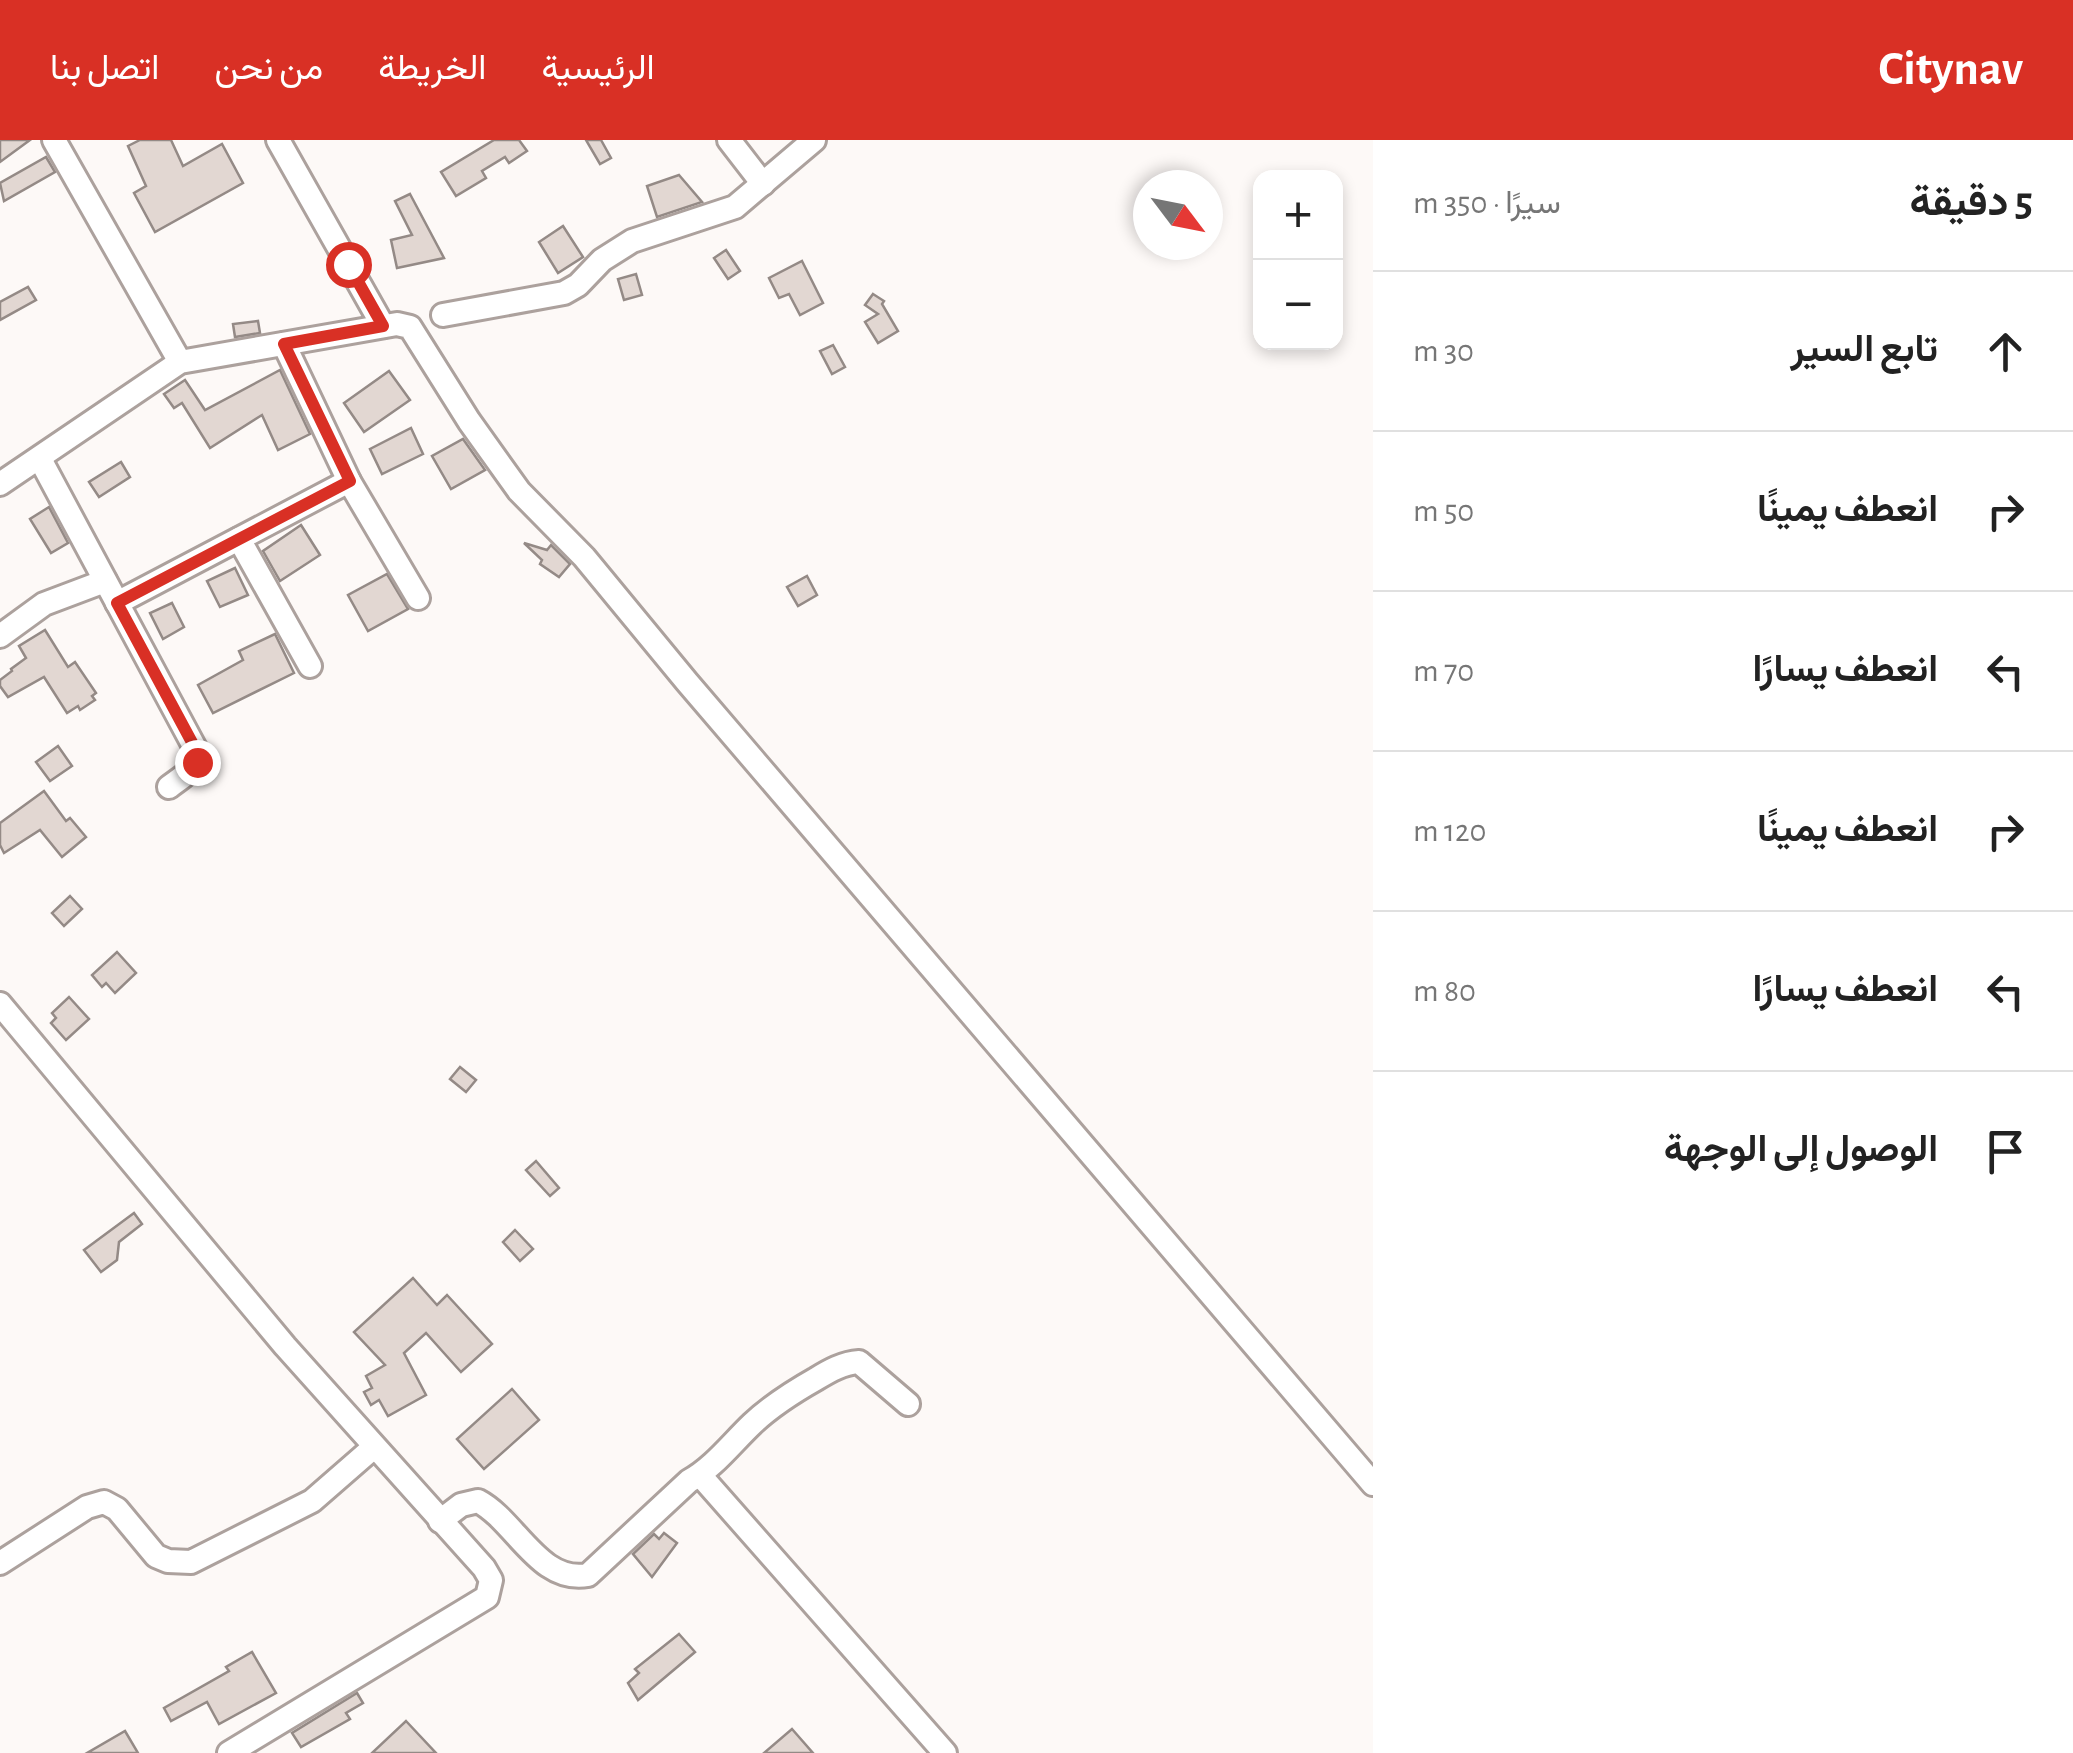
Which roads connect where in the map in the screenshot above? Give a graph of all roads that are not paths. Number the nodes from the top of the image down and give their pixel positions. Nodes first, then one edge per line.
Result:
1 (54, 140) edge
2 (278, 140) edge
3 (729, 140) edge
4 (814, 140) edge
5 (762, 184) junction
6 (443, 315) dead end
7 (383, 326) junction
8 (284, 344) junction
9 (180, 362) junction
10 (40, 460) junction
11 (350, 481) junction
12 (0, 484) edge
13 (240, 539) junction
14 (105, 581) junction
15 (418, 598) dead end
16 (117, 603) junction
17 (0, 636) edge
18 (310, 666) dead end
19 (169, 788) dead end
20 (0, 1004) edge
21 (908, 1404) dead end
22 (374, 1447) junction
23 (700, 1475) junction
24 (1373, 1484) edge
25 (440, 1520) junction
26 (0, 1563) edge
27 (229, 1753) edge
28 (946, 1753) edge

1 - 9 street
2 - 7 street
3 - 5 street
4 - 5 street
5 - 6 street
7 - 8 street
7 - 24 street
8 - 9 street
8 - 11 street
9 - 10 street
10 - 12 street
10 - 14 street
11 - 13 street
11 - 15 street
13 - 16 street
13 - 18 street
14 - 16 street
14 - 17 street
16 - 19 street
20 - 22 street
21 - 23 street
22 - 25 street
22 - 26 street
23 - 25 street
23 - 28 street
25 - 27 street

